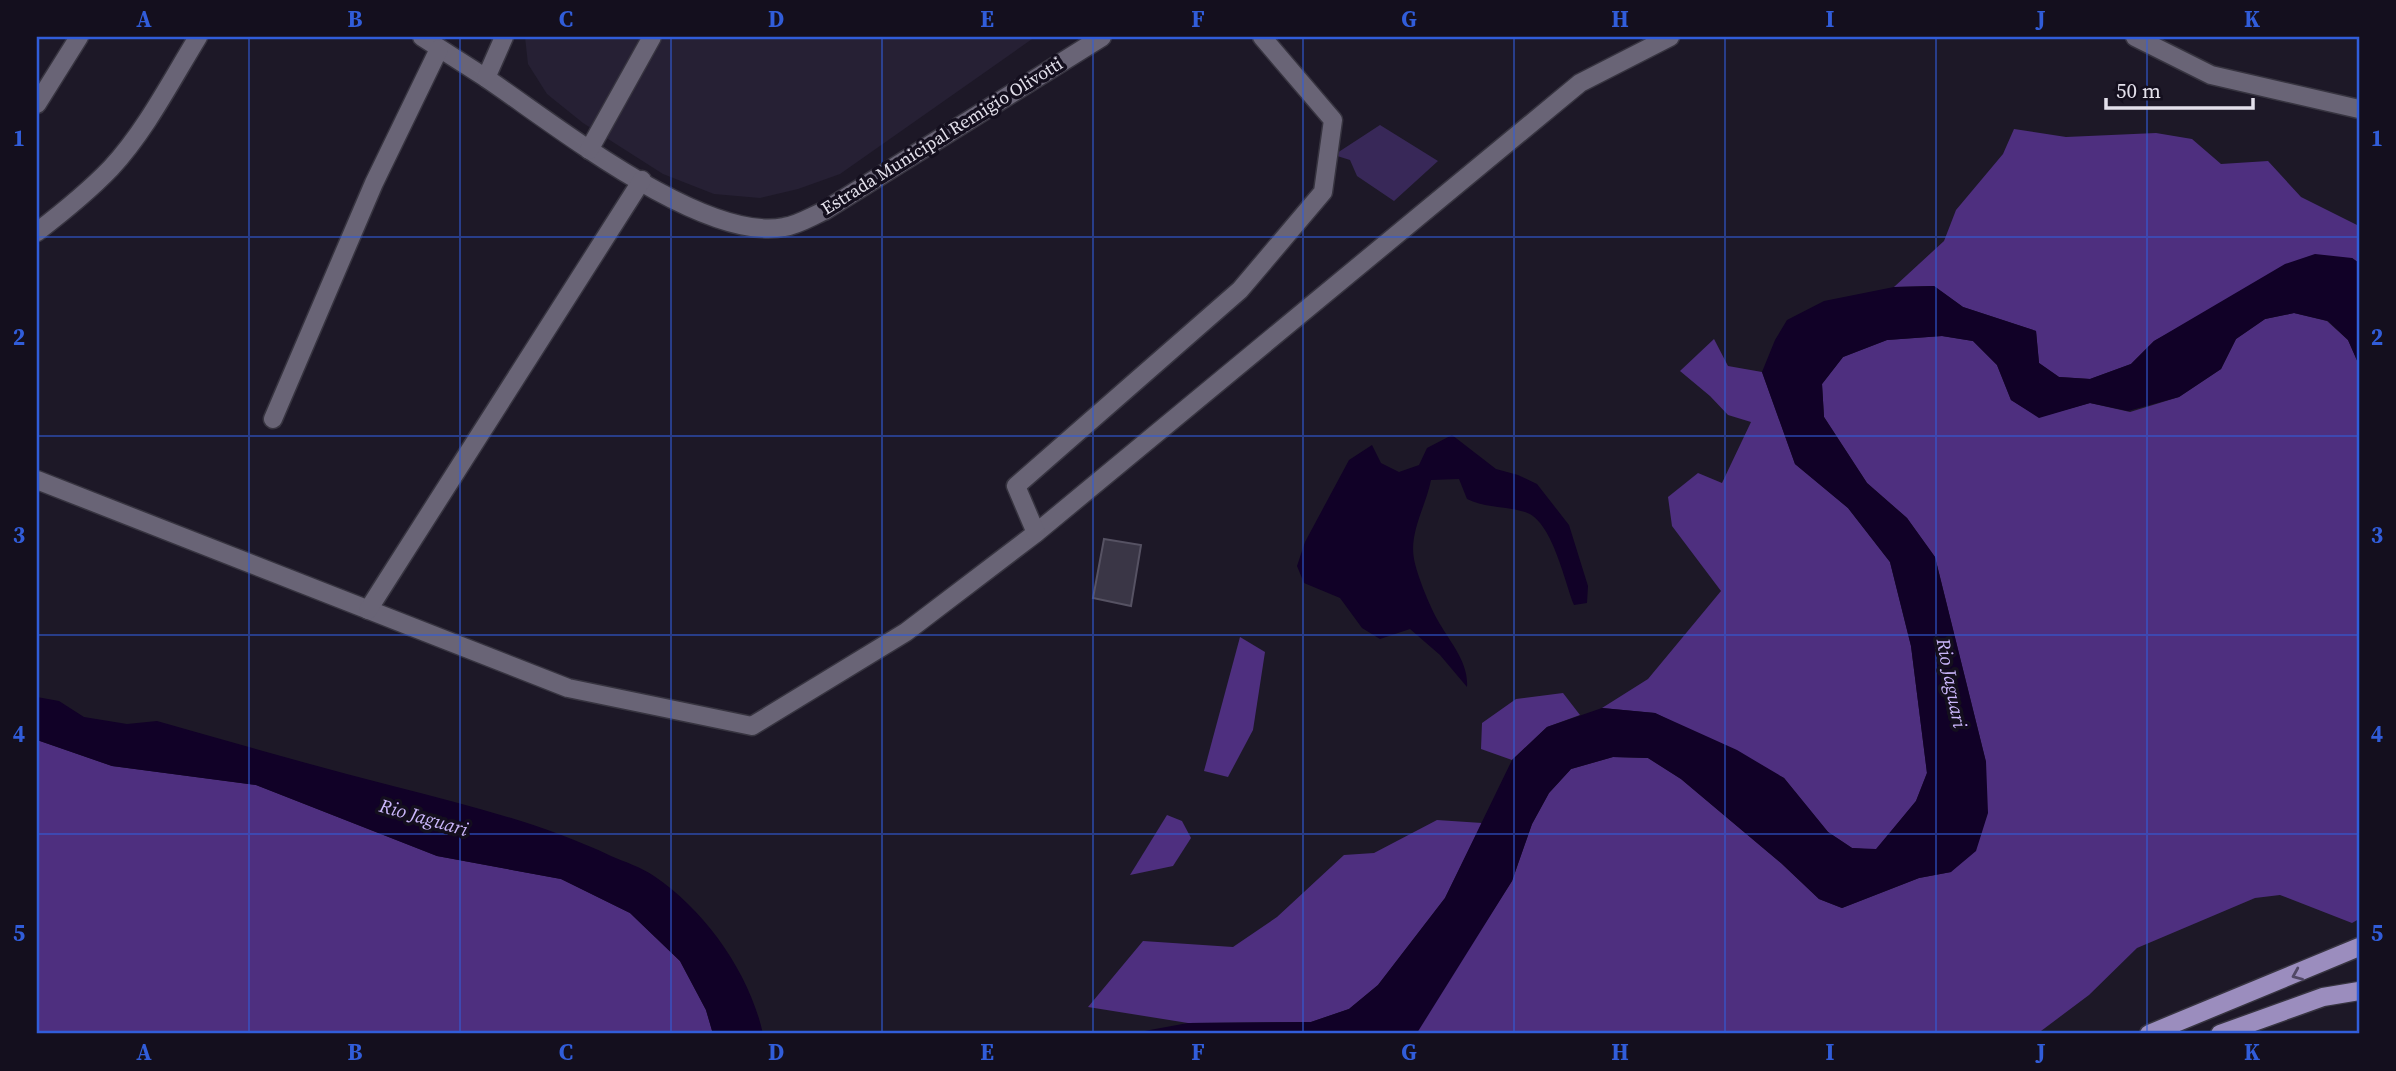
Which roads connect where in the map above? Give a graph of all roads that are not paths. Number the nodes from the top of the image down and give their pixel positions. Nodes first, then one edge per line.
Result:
1 (79, 37) edge
2 (198, 37) edge
3 (422, 37) edge
4 (504, 37) edge
5 (652, 37) edge
6 (1102, 37) edge
7 (1262, 37) edge
8 (1670, 37) edge
9 (2135, 37) edge
10 (439, 49) junction
11 (486, 78) junction
12 (37, 104) edge
13 (2359, 109) edge
14 (589, 150) junction
15 (642, 180) junction
16 (37, 232) edge
17 (272, 419) dead end
18 (37, 480) edge
19 (1036, 533) junction
20 (368, 610) junction
21 (2359, 947) edge
22 (2359, 991) edge
23 (2149, 1034) edge
24 (2220, 1034) edge

1 - 12 street
2 - 16 street
3 - 10 street, Estrada Municipal Remigio Olivotti
4 - 11 street
5 - 14 street
6 - 15 street, Estrada Municipal Remigio Olivotti
7 - 19 street
8 - 19 street
9 - 13 street
10 - 11 street, Estrada Municipal Remigio Olivotti
10 - 17 street
11 - 14 street, Estrada Municipal Remigio Olivotti
14 - 15 street, Estrada Municipal Remigio Olivotti
15 - 20 street
18 - 20 street
19 - 20 street
21 -> 23 main road
22 - 24 main road

